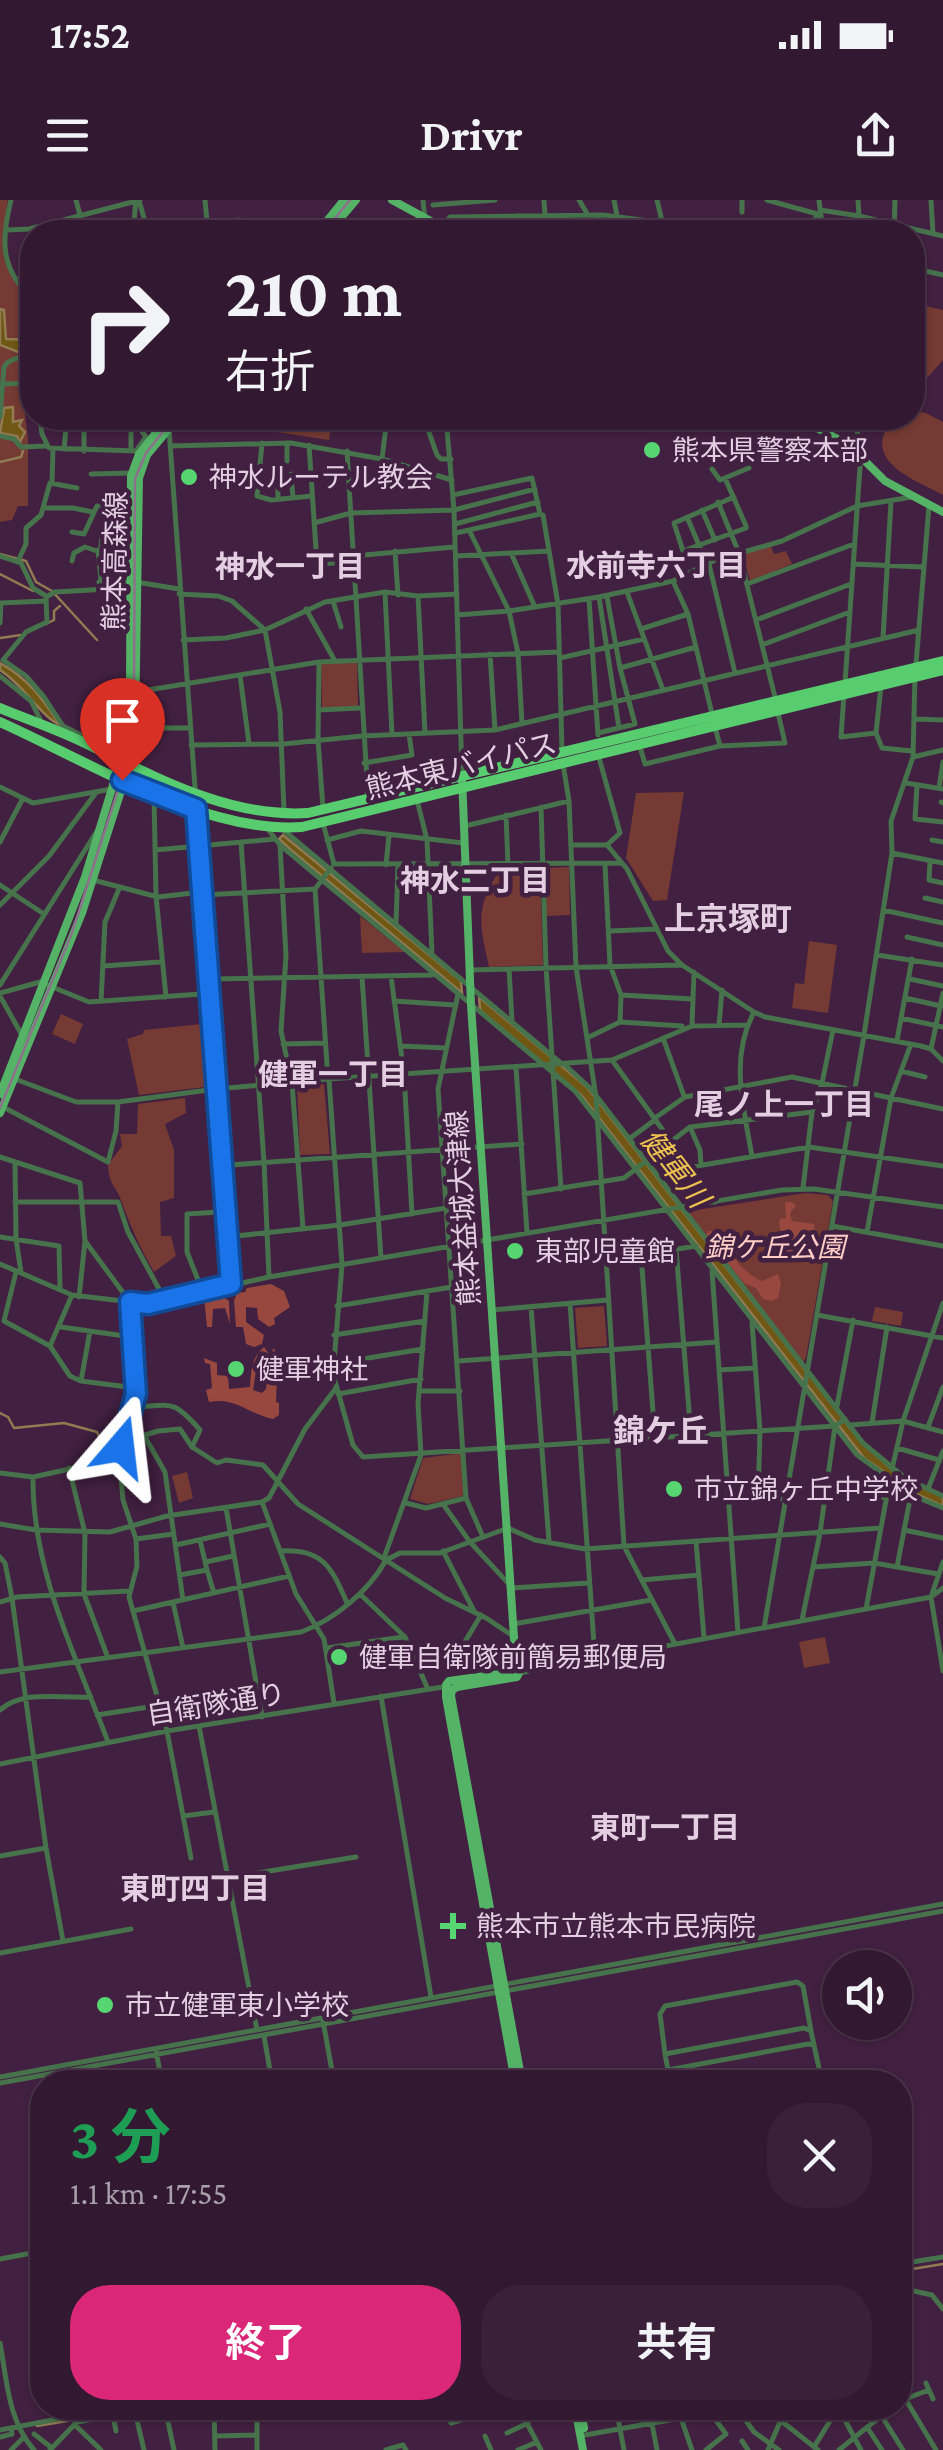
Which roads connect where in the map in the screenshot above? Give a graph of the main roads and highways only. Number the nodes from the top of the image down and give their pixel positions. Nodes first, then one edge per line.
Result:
1 (344, 200) edge
2 (356, 200) edge
3 (392, 200) edge
4 (328, 220) edge
5 (339, 220) edge
6 (425, 220) edge
7 (159, 430) edge
8 (166, 430) edge
9 (820, 430) edge
10 (150, 441) junction
11 (943, 512) edge
12 (134, 582) junction
13 (943, 660) edge
14 (943, 670) edge
15 (915, 672) junction
16 (844, 690) junction
17 (0, 708) edge
18 (714, 720) junction
19 (0, 722) edge
20 (621, 738) junction
21 (563, 758) junction
22 (125, 764) junction
23 (462, 776) junction
24 (119, 782) junction
25 (462, 790) junction
26 (89, 879) junction
27 (49, 984) junction
28 (11, 1077) junction
29 (0, 1094) edge
30 (1, 1109) edge
31 (514, 1637) junction
32 (519, 1672) junction
33 (508, 1673) junction
34 (502, 1988) junction
35 (517, 2070) edge
36 (580, 2420) edge
37 (581, 2420) edge
38 (585, 2450) edge

1 - 4 main road
2 - 5 main road
3 - 6 main road
7 - 10 main road, 熊本高森線
8 - 10 main road, 熊本高森線
9 - 11 main road
10 - 12 main road, 熊本高森線
10 - 12 main road, 熊本高森線
12 - 22 main road, 熊本高森線
12 - 22 main road, 熊本高森線
13 - 15 highway, 熊本東バイパス
14 - 15 highway, 熊本東バイパス
15 - 16 highway, 熊本東バイパス
15 - 16 highway, 熊本東バイパス
16 - 18 highway, 熊本東バイパス
17 - 22 highway, 熊本東バイパス
18 - 20 highway, 熊本東バイパス
18 - 20 highway, 熊本東バイパス
19 - 24 highway, 熊本東バイパス
20 - 21 highway, 熊本東バイパス
21 - 23 highway, 熊本東バイパス
21 - 25 highway, 熊本東バイパス
22 - 23 highway, 熊本東バイパス
22 - 24 main road, 熊本高森線
23 - 25 main road, 熊本益城大津線
24 - 25 highway, 熊本東バイパス
24 - 26 main road, 熊本高森線
24 - 26 main road, 熊本高森線
25 - 31 main road, 熊本益城大津線
26 - 27 main road, 熊本高森線
27 - 28 main road, 熊本高森線
27 - 28 main road, 熊本高森線
28 - 29 main road, 熊本高森線
28 - 30 main road, 熊本高森線
31 - 32 main road, 熊本益城大津線
31 - 33 main road, 熊本益城大津線
32 - 33 main road
32 - 34 main road
33 - 34 main road
34 - 35 main road
36 - 38 main road
37 - 38 main road

